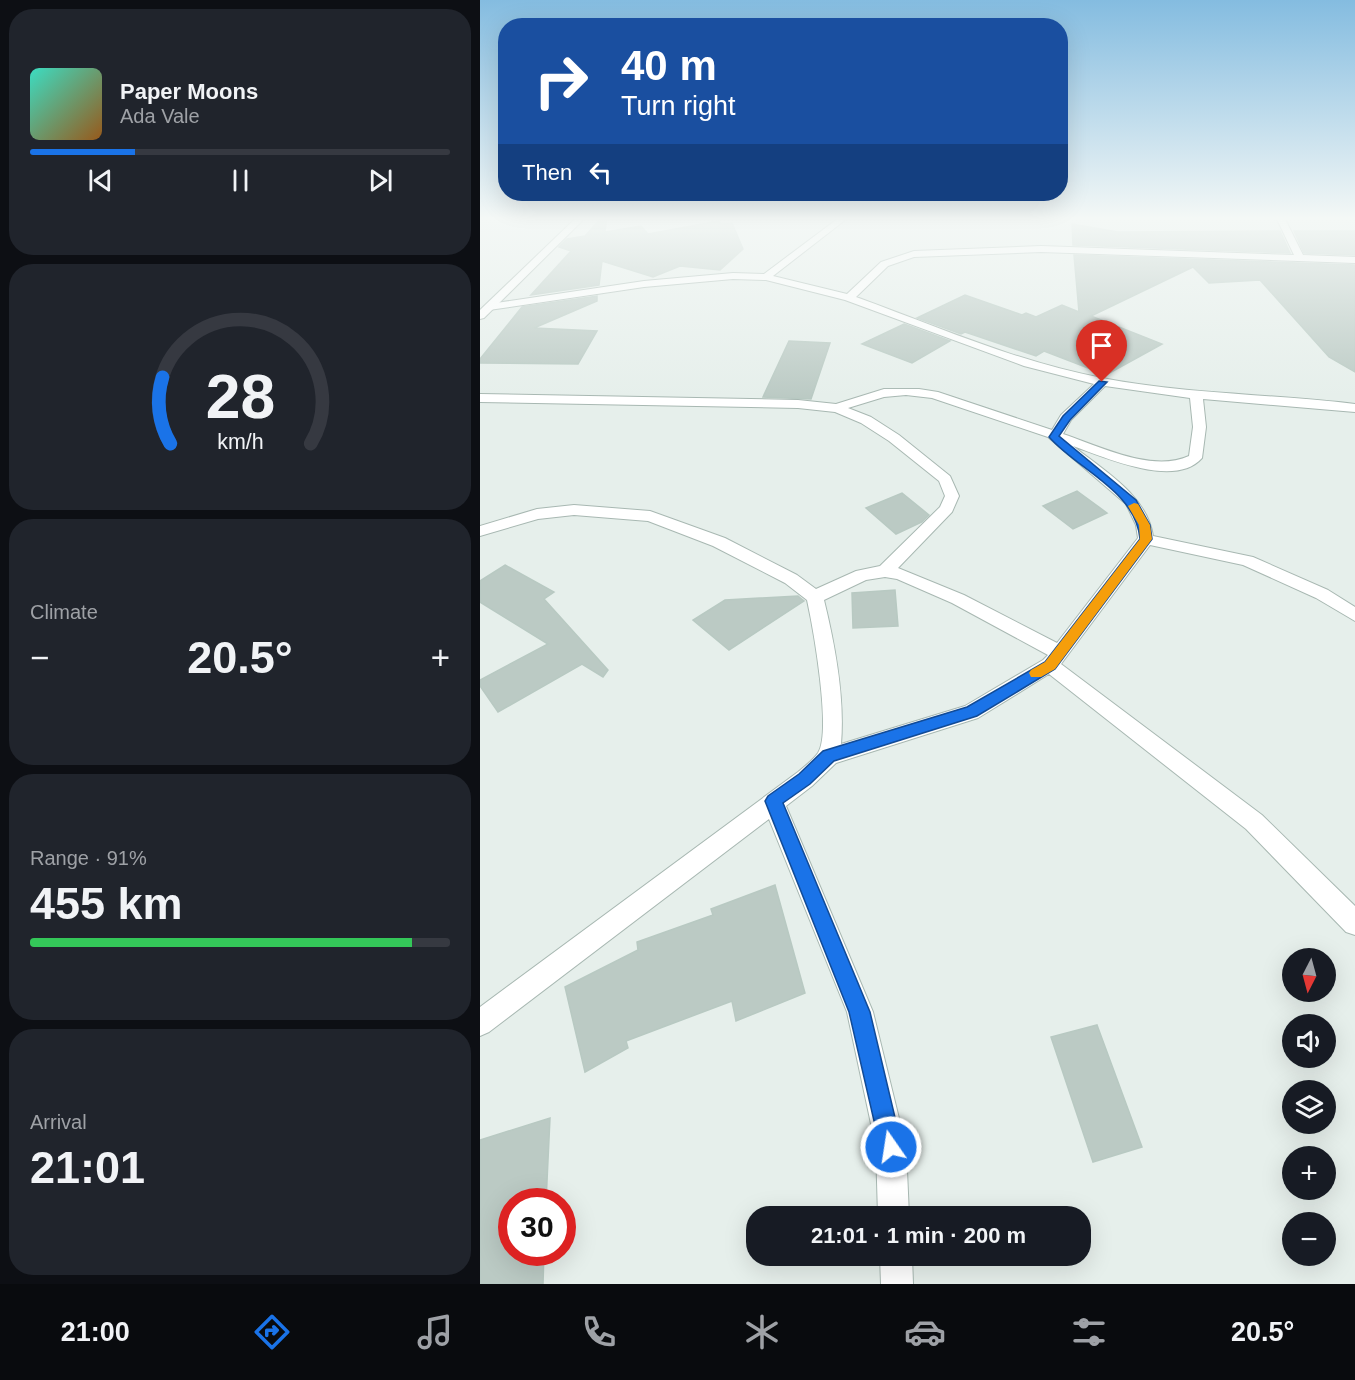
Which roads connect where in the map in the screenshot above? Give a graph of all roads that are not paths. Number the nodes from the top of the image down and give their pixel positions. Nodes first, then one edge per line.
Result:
1 (520, 277) edge
2 (725, 277) edge
3 (766, 277) edge
4 (870, 277) edge
5 (849, 298) junction
6 (489, 307) junction
7 (480, 316) edge
8 (1102, 382) junction
9 (1196, 396) junction
10 (480, 398) edge
11 (837, 408) junction
12 (1355, 408) edge
13 (1054, 437) junction
14 (480, 531) edge
15 (1146, 539) junction
16 (885, 571) junction
17 (815, 597) junction
18 (1355, 615) edge
19 (1054, 658) junction
20 (829, 756) junction
21 (773, 801) junction
22 (1355, 924) edge
23 (480, 1023) edge
24 (894, 1206) edge
25 (896, 1266) edge
26 (897, 1284) edge

1 - 6 street
2 - 6 street
3 - 5 street
4 - 5 street
5 - 8 street
6 - 7 street
8 - 9 street
8 - 13 street
9 - 12 street
9 - 13 street
10 - 11 street
11 - 13 street
11 - 16 street
13 - 15 street
14 - 17 street
15 - 18 street
15 - 19 street
16 - 17 street
16 - 19 street
17 - 20 street
19 - 20 street
19 - 22 street
20 - 21 street
21 - 23 street
21 - 24 street
25 - 26 street

